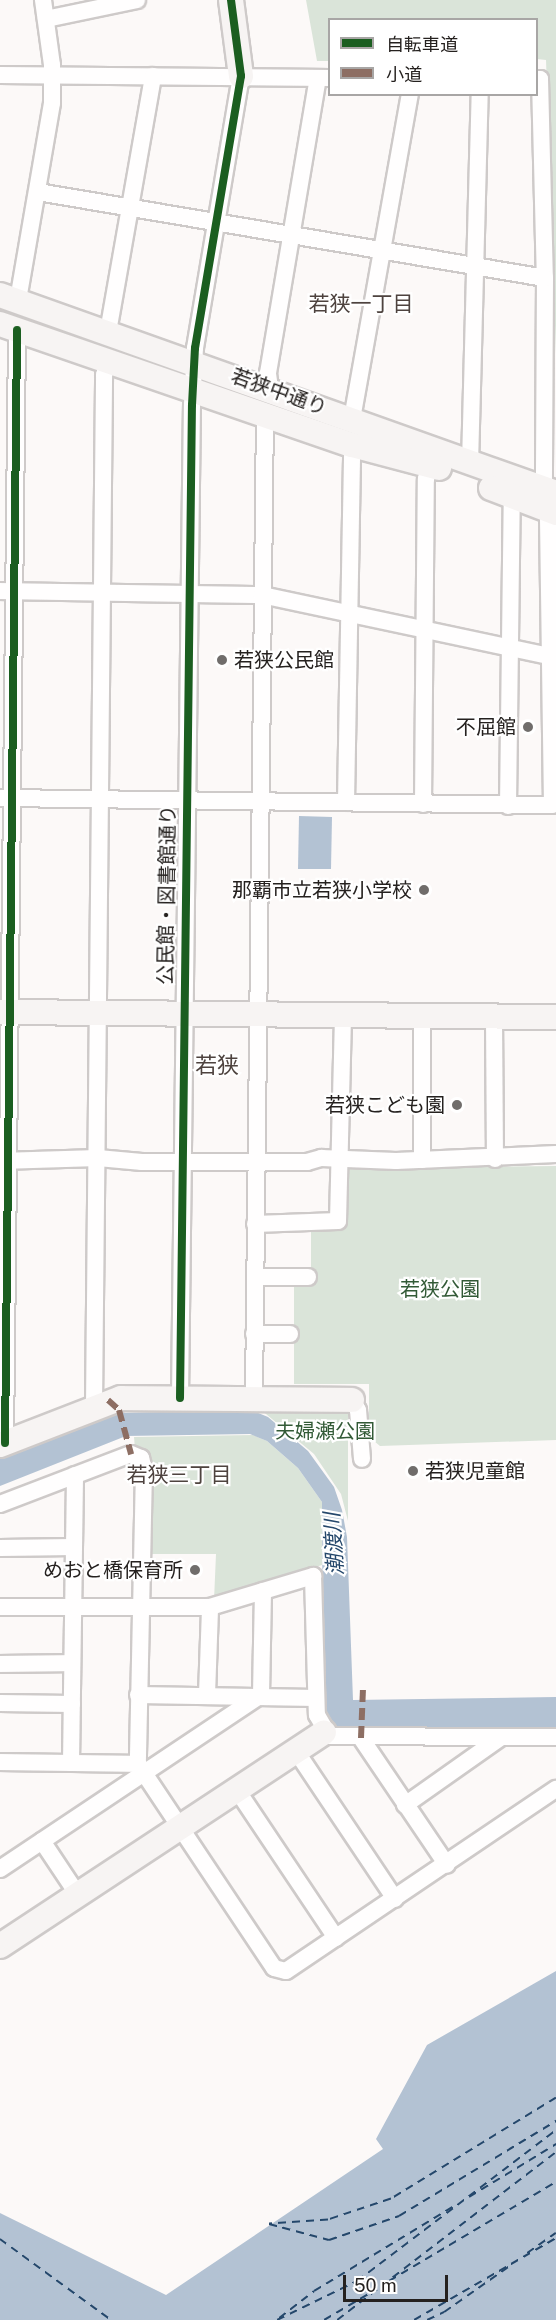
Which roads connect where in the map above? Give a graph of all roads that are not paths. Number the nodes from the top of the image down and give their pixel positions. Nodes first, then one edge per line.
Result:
1 (43, 0) edge
2 (137, 0) edge
3 (231, 0) edge
4 (46, 18) junction
5 (0, 75) edge
6 (53, 75) junction
7 (153, 76) junction
8 (241, 76) junction
9 (324, 78) edge
10 (538, 79) edge
11 (410, 96) edge
12 (480, 96) edge
13 (38, 192) junction
14 (132, 206) junction
15 (217, 221) junction
16 (292, 234) junction
17 (383, 250) junction
18 (477, 266) junction
19 (545, 278) junction
20 (9, 298) edge
21 (9, 327) edge
22 (108, 332) junction
23 (194, 362) junction
24 (108, 363) junction
25 (270, 388) junction
26 (192, 391) junction
27 (265, 415) junction
28 (352, 419) junction
29 (8, 425) edge
30 (352, 445) junction
31 (432, 458) junction
32 (470, 464) junction
33 (512, 495) junction
34 (551, 501) edge
35 (7, 591) edge
36 (103, 593) junction
37 (188, 594) junction
38 (262, 595) junction
39 (348, 613) junction
40 (424, 629) junction
41 (508, 647) junction
42 (549, 656) junction
43 (7, 798) edge
44 (102, 799) junction
45 (185, 800) junction
46 (260, 801) junction
47 (346, 802) junction
48 (423, 804) junction
49 (508, 806) junction
50 (4, 1012) edge
51 (99, 1014) junction
52 (182, 1014) junction
53 (256, 1016) junction
54 (343, 1017) junction
55 (422, 1017) junction
56 (494, 1017) junction
57 (556, 1017) edge
58 (556, 1155) edge
59 (98, 1158) junction
60 (342, 1158) junction
61 (495, 1159) junction
62 (256, 1160) junction
63 (422, 1160) junction
64 (4, 1161) edge
65 (182, 1162) junction
66 (255, 1224) junction
67 (255, 1277) junction
68 (308, 1277) dead end
69 (254, 1334) junction
70 (290, 1334) dead end
71 (254, 1396) junction
72 (180, 1398) junction
73 (352, 1400) joint
74 (94, 1406) junction
75 (2, 1444) edge
76 (362, 1459) dead end
77 (75, 1475) junction
78 (0, 1504) edge
79 (74, 1547) junction
80 (0, 1548) edge
81 (263, 1591) junction
82 (0, 1607) edge
83 (73, 1607) junction
84 (140, 1607) junction
85 (210, 1607) junction
86 (72, 1663) junction
87 (0, 1664) edge
88 (138, 1695) junction
89 (207, 1695) junction
90 (261, 1695) junction
91 (316, 1698) junction
92 (0, 1703) edge
93 (72, 1704) junction
94 (324, 1732) junction
95 (556, 1737) edge
96 (361, 1738) junction
97 (500, 1738) junction
98 (296, 1751) junction
99 (0, 1762) edge
100 (71, 1763) junction
101 (141, 1768) junction
102 (556, 1789) edge
103 (237, 1790) junction
104 (405, 1805) junction
105 (179, 1828) junction
106 (42, 1841) junction
107 (447, 1865) junction
108 (0, 1869) edge
109 (78, 1895) junction
110 (396, 1899) junction
111 (336, 1938) junction
112 (0, 1946) edge

1 - 4 street
2 - 4 street
3 - 8 street
4 - 6 street
5 - 6 street
6 - 7 street
6 - 13 street
7 - 8 street
7 - 14 street
8 - 9 street
8 - 15 street, 公民館・図書館通り
9 - 16 street
10 - 19 street
11 - 17 street
12 - 18 street
13 - 14 street
13 - 20 street
14 - 15 street
14 - 22 street
15 - 16 street
15 - 23 street, 公民館・図書館通り
16 - 17 street
16 - 25 street
17 - 18 street
17 - 28 street
18 - 19 street
18 - 32 street
19 - 34 street
20 - 22 street, 若狭中通り
21 - 24 street, 若狭中通り
21 - 29 street
22 - 23 street, 若狭中通り
23 - 25 street, 若狭中通り
23 - 26 street, 公民館・図書館通り
24 - 26 street, 若狭中通り
24 - 36 street
25 - 28 street, 若狭中通り
26 - 27 street, 若狭中通り
26 - 37 street, 公民館・図書館通り
27 - 30 street, 若狭中通り
27 - 38 street
28 - 31 street, 若狭中通り
29 - 35 street
30 - 31 street, 若狭中通り
30 - 39 street
31 - 32 street, 若狭中通り
31 - 33 street, 若狭中通り
31 - 40 street
32 - 34 street, 若狭中通り
33 - 34 street, 若狭中通り
33 - 41 street
34 - 42 street
35 - 36 street
35 - 43 street
36 - 37 street
36 - 44 street
37 - 38 street
37 - 45 street, 公民館・図書館通り
38 - 39 street
38 - 46 street
39 - 40 street
39 - 47 street
40 - 41 street
40 - 48 street
41 - 42 street
41 - 49 street
42 - 49 street
43 - 44 street
43 - 50 street
44 - 45 street
44 - 51 street
45 - 46 street
45 - 52 street, 公民館・図書館通り
46 - 47 street
46 - 53 street
47 - 48 street
48 - 49 street
50 - 51 street
50 - 64 street
51 - 52 street
51 - 59 street
52 - 53 street
52 - 65 street, 公民館・図書館通り
53 - 54 street
53 - 62 street
54 - 55 street
54 - 60 street
55 - 56 street
55 - 63 street
56 - 57 street
56 - 61 street
58 - 61 street
59 - 64 street
59 - 65 street
59 - 74 street
60 - 62 street
60 - 63 street
60 - 66 street
61 - 63 street
62 - 65 street
62 - 66 street
64 - 75 street
65 - 72 street, 公民館・図書館通り
66 - 67 street
67 - 68 street
67 - 69 street
69 - 70 street
69 - 71 street
71 - 72 street
71 - 73 street
72 - 74 street
73 - 76 street
74 - 75 street
77 - 78 street
77 - 79 street
77 - 84 street
79 - 80 street
79 - 83 street
81 - 85 street
81 - 90 street
81 - 91 street
82 - 83 street
83 - 84 street
83 - 86 street
84 - 85 street
84 - 88 street
85 - 89 street
86 - 87 street
86 - 93 street
88 - 89 street
88 - 101 street
89 - 90 street
90 - 91 street
90 - 101 street
91 - 94 street
92 - 93 street
93 - 100 street
94 - 96 street
94 - 98 street
95 - 97 street
96 - 97 street
96 - 104 street
97 - 104 street
98 - 103 street
98 - 110 street
99 - 100 street
100 - 101 street
101 - 105 street
101 - 106 street
102 - 107 street
103 - 105 street
103 - 111 street
104 - 107 street
105 - 109 street
105 - 111 street
106 - 108 street
106 - 109 street
107 - 110 street
109 - 112 street
110 - 111 street

